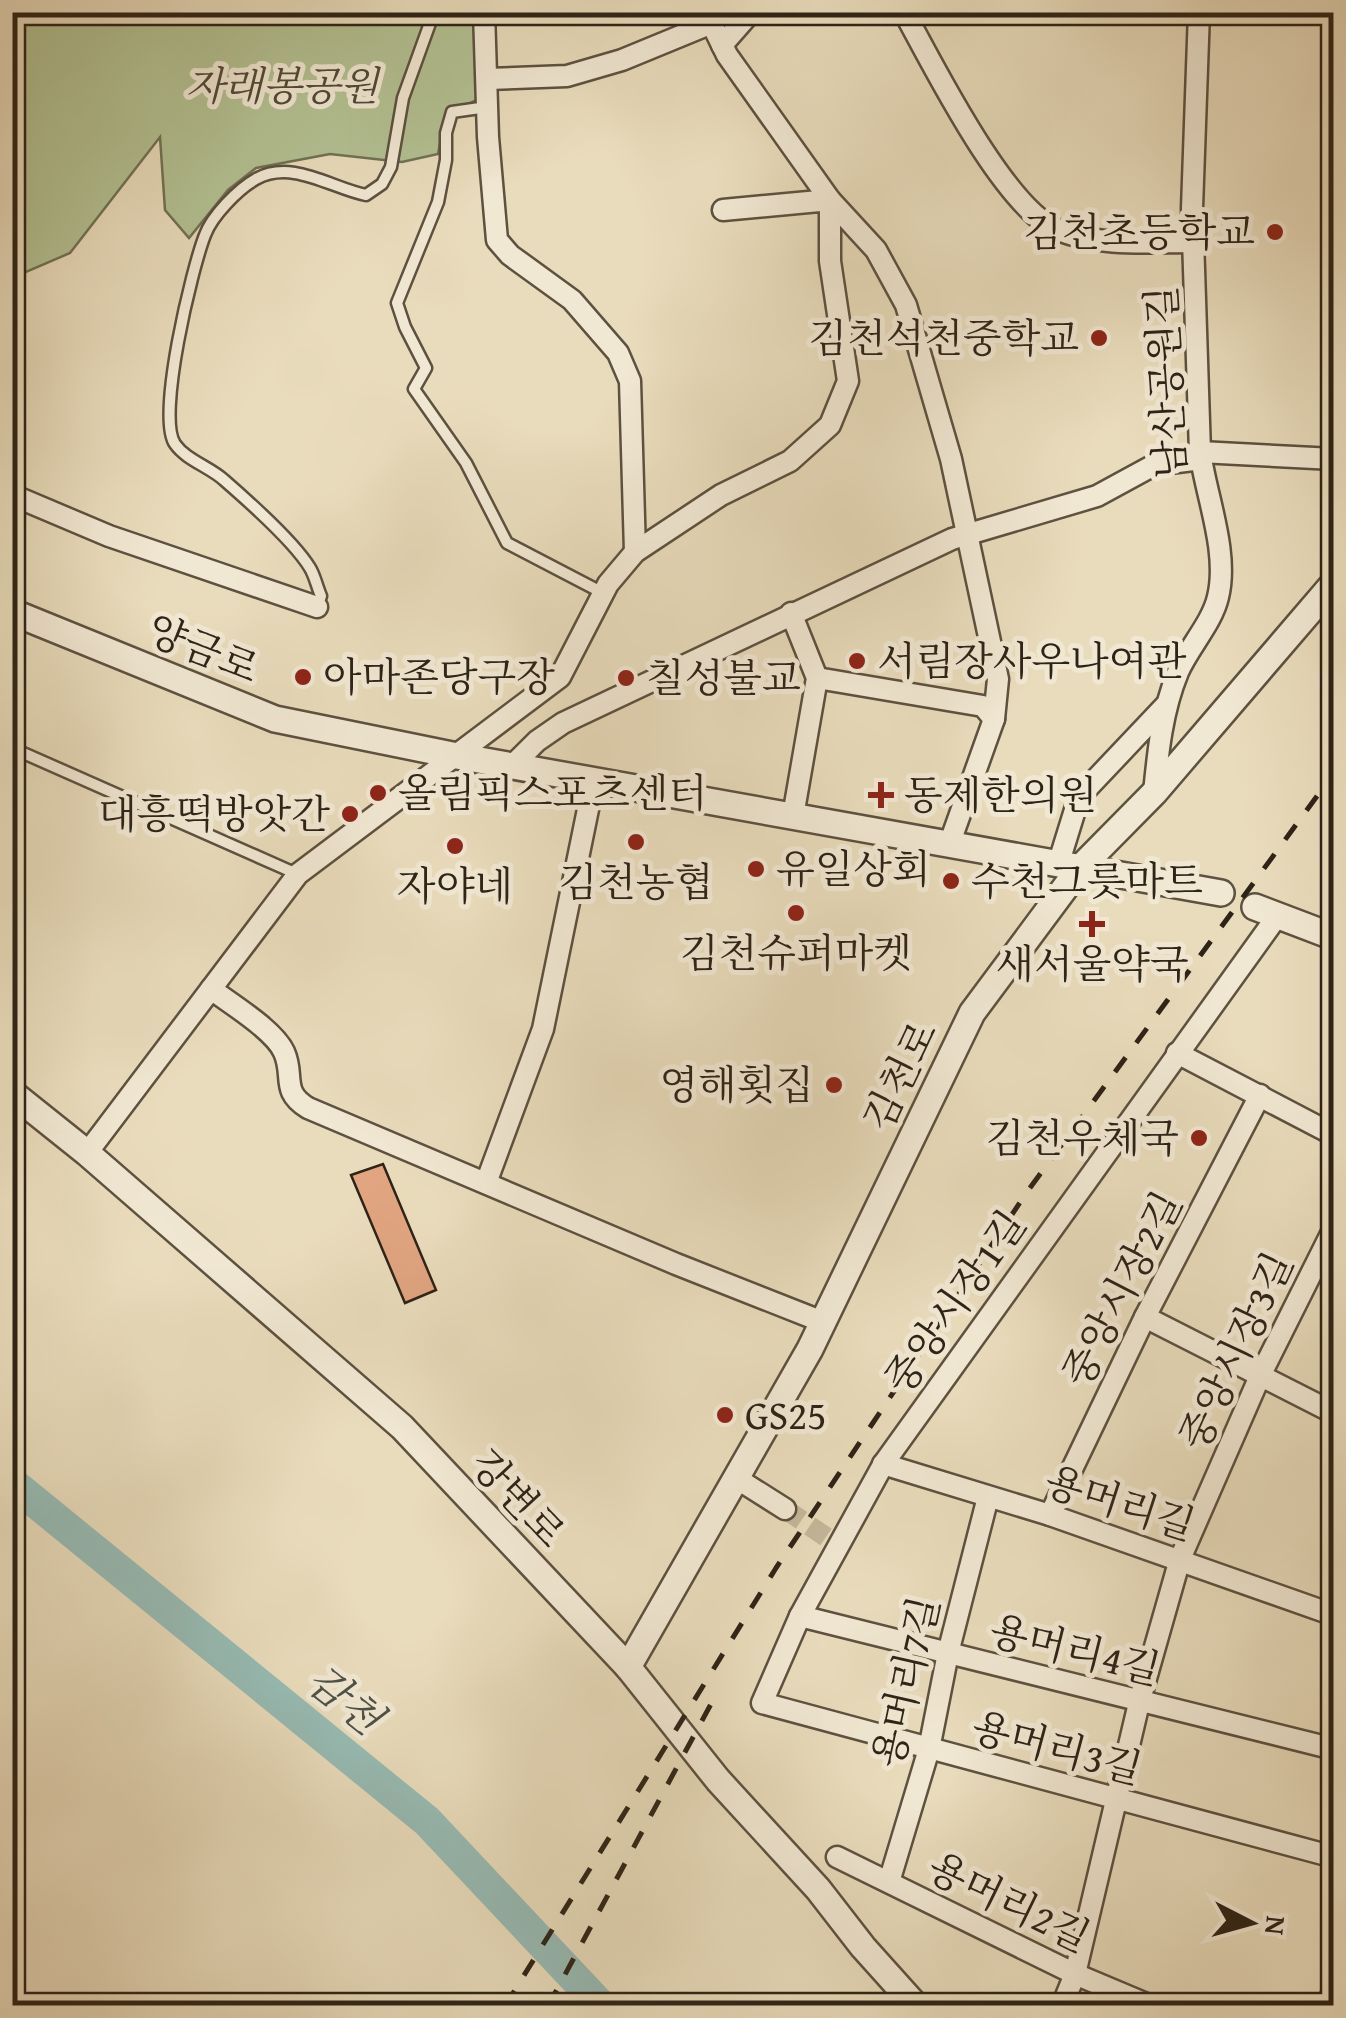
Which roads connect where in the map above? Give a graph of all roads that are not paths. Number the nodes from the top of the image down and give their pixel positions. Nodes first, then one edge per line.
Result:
1 (434, 12) edge
2 (484, 12) edge
3 (751, 12) edge
4 (904, 12) edge
5 (1199, 12) edge
6 (709, 18) edge
7 (722, 45) junction
8 (487, 79) junction
9 (488, 107) junction
10 (830, 200) junction
11 (722, 210) dead end
12 (1194, 242) junction
13 (1200, 456) junction
14 (1334, 459) edge
15 (12, 495) edge
16 (967, 536) junction
17 (635, 552) junction
18 (1334, 582) edge
19 (604, 594) junction
20 (316, 606) joint
21 (12, 612) edge
22 (791, 613) junction
23 (817, 678) junction
24 (1169, 701) junction
25 (994, 720) junction
26 (12, 748) edge
27 (457, 756) junction
28 (512, 765) junction
29 (594, 780) junction
30 (1154, 793) junction
31 (793, 816) junction
32 (949, 845) junction
33 (1068, 866) junction
34 (298, 874) junction
35 (1221, 892) dead end
36 (1266, 911) joint
37 (1334, 937) edge
38 (211, 989) junction
39 (1176, 1053) junction
40 (12, 1093) edge
41 (1260, 1096) junction
42 (1334, 1134) edge
43 (88, 1152) junction
44 (486, 1183) junction
45 (1334, 1228) edge
46 (1145, 1317) junction
47 (823, 1322) junction
48 (1260, 1376) junction
49 (1334, 1413) edge
50 (883, 1464) junction
51 (736, 1478) junction
52 (988, 1497) junction
53 (785, 1509) tunnel mouth
54 (1050, 1515) junction
55 (1180, 1559) junction
56 (1334, 1615) edge
57 (800, 1616) junction
58 (948, 1654) junction
59 (628, 1667) junction
60 (762, 1703) joint
61 (1139, 1703) junction
62 (929, 1749) junction
63 (1334, 1749) edge
64 (1116, 1800) junction
65 (838, 1857) dead end
66 (1334, 1857) edge
67 (888, 1882) junction
68 (1075, 1974) junction
69 (1334, 1987) edge
70 (916, 2006) edge
71 (1062, 2006) edge
72 (1151, 2006) edge
73 (1328, 2006) edge

1 - 20 lane
2 - 8 street
3 - 7 street
4 - 12 street
5 - 12 street, 남산공원길
6 - 7 street
6 - 8 street
7 - 10 street
8 - 9 street
9 - 17 street
9 - 19 lane
10 - 11 street
10 - 16 street
10 - 17 street
12 - 13 street, 남산공원길
13 - 14 street
13 - 16 street
13 - 24 street, 남산공원길
15 - 20 street
16 - 22 street
16 - 25 street
17 - 19 street
18 - 30 street, 김천로
19 - 27 street
21 - 27 street, 양금로
22 - 23 street
22 - 28 street
23 - 25 street
23 - 31 street
24 - 30 street, 남산공원길
24 - 33 street
25 - 32 street
26 - 34 lane
27 - 28 street, 양금로
27 - 34 street
28 - 29 street, 양금로
29 - 31 street, 양금로
29 - 44 street
30 - 33 street, 김천로
31 - 32 street, 양금로
32 - 33 street, 양금로
33 - 35 street, 양금로
33 - 47 street, 김천로
34 - 38 street
36 - 37 street
36 - 39 street, 중앙시장1길
38 - 43 street
38 - 44 street
39 - 41 street
39 - 50 street, 중앙시장1길
40 - 43 street, 강변로
41 - 42 street
41 - 46 street, 중앙시장2길
43 - 59 street, 강변로
44 - 47 street
45 - 48 street, 중앙시장3길
46 - 48 street
46 - 54 street, 중앙시장2길
47 - 51 street, 김천로
48 - 49 street
48 - 55 street, 중앙시장3길
50 - 52 street, 용머리길
50 - 57 street, 중앙시장1길
51 - 53 street
51 - 59 street, 김천로
52 - 54 street, 용머리길
52 - 58 street, 용머리7길
54 - 55 street, 용머리길
55 - 56 street, 용머리길
55 - 61 street, 중앙시장3길
57 - 58 street, 용머리4길
57 - 60 street, 중앙시장1길
58 - 61 street, 용머리4길
58 - 62 street, 용머리7길
59 - 70 street, 강변로
60 - 62 street, 용머리3길
61 - 63 street, 용머리4길
61 - 64 street, 중앙시장3길
62 - 64 street, 용머리3길
62 - 67 street, 용머리7길
64 - 66 street, 용머리3길
64 - 68 street, 중앙시장3길
65 - 67 street, 용머리2길
67 - 68 street, 용머리2길
68 - 71 street, 중앙시장3길
68 - 72 street, 용머리2길
69 - 73 street

